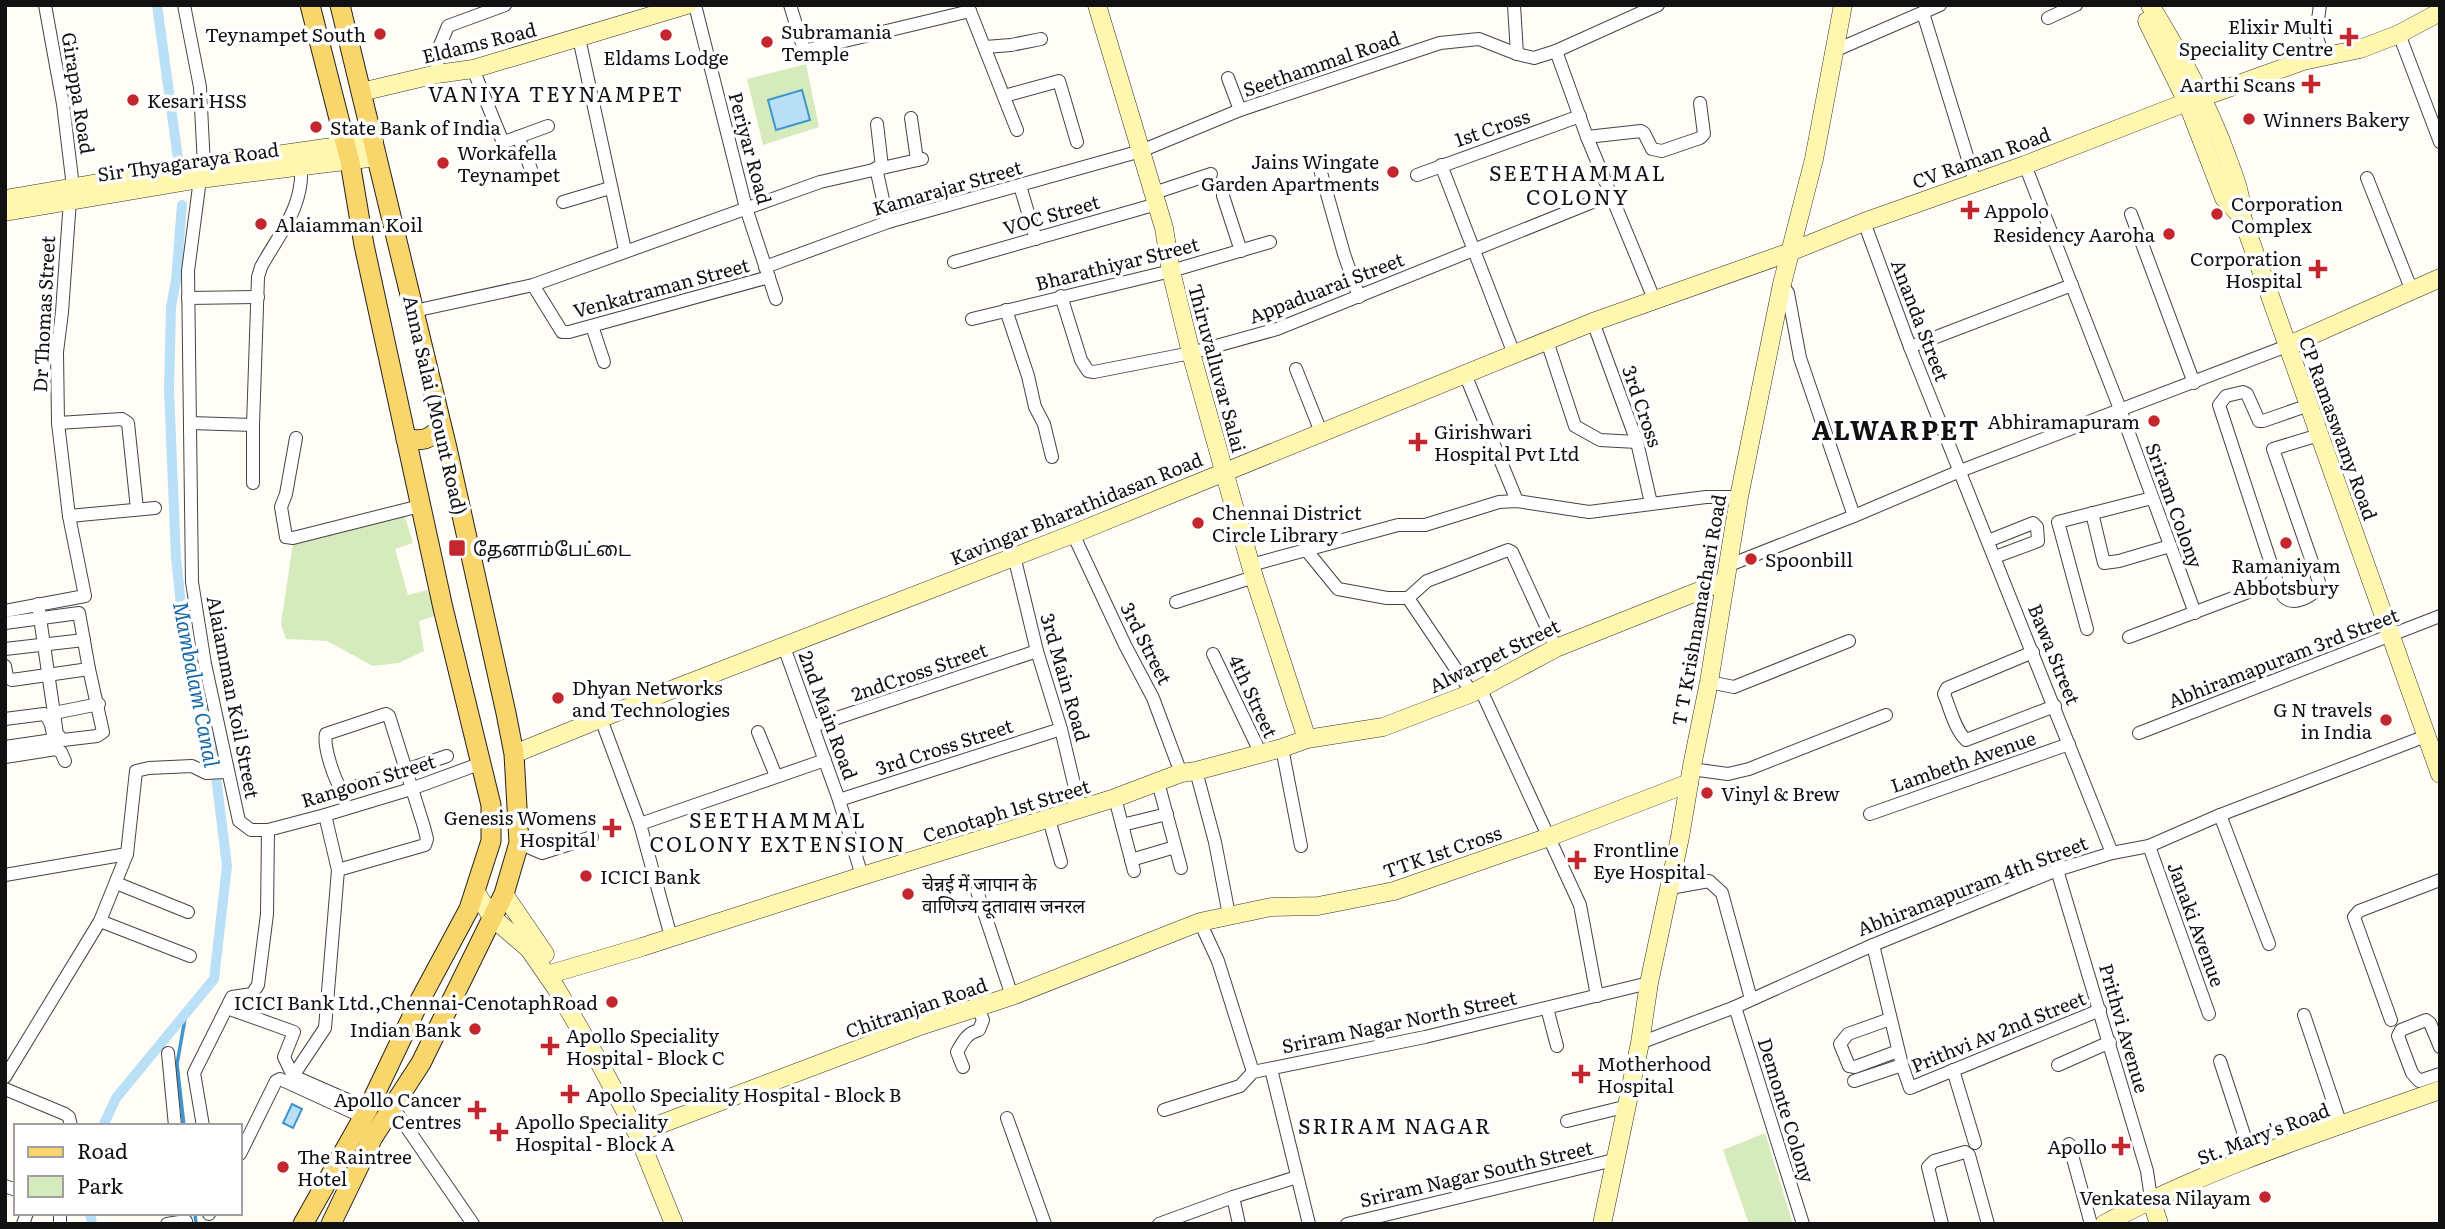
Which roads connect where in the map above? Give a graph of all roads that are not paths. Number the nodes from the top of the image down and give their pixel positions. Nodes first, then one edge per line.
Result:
1 (45, 5) edge
2 (184, 5) edge
3 (310, 5) edge
4 (340, 5) edge
5 (505, 5) edge
6 (687, 5) edge
7 (695, 5) edge
8 (790, 5) edge
9 (1097, 5) edge
10 (1514, 5) edge
11 (1658, 5) edge
12 (1843, 5) edge
13 (1940, 5) edge
14 (2076, 5) edge
15 (2138, 5) edge
16 (2320, 5) edge
17 (969, 8) edge
18 (2155, 9) edge
19 (2440, 12) edge
20 (1923, 13) junction
21 (2048, 18) dead end
22 (2399, 34) junction
23 (579, 38) junction
24 (1041, 39) dead end
25 (985, 47) junction
26 (1836, 50) junction
27 (1556, 51) junction
28 (1517, 54) junction
29 (2324, 58) junction
30 (473, 69) junction
31 (438, 74) junction
32 (1228, 78) dead end
33 (361, 92) junction
34 (1004, 96) junction
35 (2195, 99) junction
36 (1700, 103) dead end
37 (1240, 110) junction
38 (1580, 116) junction
39 (911, 118) dead end
40 (877, 124) dead end
41 (548, 125) dead end
42 (1017, 130) dead end
43 (518, 137) junction
44 (1587, 137) junction
45 (1077, 142) dead end
46 (2440, 142) edge
47 (375, 149) junction
48 (1141, 151) junction
49 (348, 154) junction
50 (1318, 162) dead end
51 (1441, 165) junction
52 (2025, 165) junction
53 (301, 166) junction
54 (879, 167) junction
55 (531, 169) dead end
56 (202, 173) junction
57 (1211, 173) dead end
58 (1417, 175) dead end
59 (2367, 178) dead end
60 (1975, 182) junction
61 (1020, 187) junction
62 (610, 188) junction
63 (71, 193) junction
64 (1611, 195) junction
65 (1223, 196) dead end
66 (1156, 198) junction
67 (5, 199) edge
68 (563, 202) dead end
69 (746, 208) junction
70 (5, 212) edge
71 (2132, 214) dead end
72 (888, 222) junction
73 (1864, 222) junction
74 (1036, 239) junction
75 (1270, 242) dead end
76 (625, 250) junction
77 (1473, 250) junction
78 (1241, 251) junction
79 (1790, 252) junction
80 (954, 262) dead end
81 (1171, 271) junction
82 (767, 272) junction
83 (2438, 283) edge
84 (1782, 284) junction
85 (533, 285) junction
86 (2072, 285) junction
87 (2412, 291) junction
88 (1061, 296) junction
89 (258, 297) junction
90 (1359, 297) junction
91 (188, 298) junction
92 (776, 299) dead end
93 (1654, 299) junction
94 (1006, 310) junction
95 (414, 311) junction
96 (972, 318) dead end
97 (1593, 322) junction
98 (592, 326) junction
99 (1547, 341) junction
100 (2287, 346) junction
101 (1910, 347) junction
102 (1191, 353) junction
103 (1514, 354) junction
104 (604, 362) dead end
105 (1296, 369) dead end
106 (1465, 374) junction
107 (2194, 383) junction
108 (2309, 405) junction
109 (2120, 409) junction
110 (58, 423) junction
111 (190, 423) junction
112 (253, 425) junction
113 (442, 427) junction
114 (1321, 432) junction
115 (2319, 435) junction
116 (296, 438) dead end
117 (1637, 442) junction
118 (408, 447) junction
119 (447, 448) junction
120 (1052, 457) dead end
121 (1224, 471) junction
122 (1960, 471) junction
123 (253, 483) dead end
124 (1739, 496) junction
125 (2152, 498) junction
126 (1517, 501) junction
127 (1651, 503) junction
128 (421, 506) junction
129 (155, 508) dead end
130 (137, 509) junction
131 (2092, 513) junction
132 (69, 516) junction
133 (1854, 516) junction
134 (1073, 534) junction
135 (1989, 541) junction
136 (2170, 546) junction
137 (1307, 551) junction
138 (1014, 556) junction
139 (1995, 557) junction
140 (1253, 571) junction
141 (1726, 574) junction
142 (2275, 576) junction
143 (1408, 598) junction
144 (1176, 602) dead end
145 (38, 604) junction
146 (5, 611) edge
147 (2195, 613) junction
148 (2440, 616) edge
149 (40, 619) junction
150 (5, 623) edge
151 (2087, 629) dead end
152 (2391, 636) junction
153 (2129, 637) dead end
154 (85, 640) junction
155 (1849, 640) dead end
156 (43, 646) junction
157 (784, 646) junction
158 (1556, 648) junction
159 (5, 649) edge
160 (1037, 651) junction
161 (2033, 652) junction
162 (1213, 654) dead end
163 (5, 666) edge
164 (89, 668) junction
165 (47, 676) junction
166 (1709, 682) junction
167 (5, 687) edge
168 (1476, 690) junction
169 (99, 704) junction
170 (2055, 706) junction
171 (54, 713) junction
172 (1886, 715) dead end
173 (5, 717) edge
174 (601, 719) junction
175 (813, 726) junction
176 (1061, 729) junction
177 (758, 732) dead end
178 (2139, 733) dead end
179 (2433, 734) edge
180 (1307, 739) junction
181 (2069, 744) junction
182 (5, 747) edge
183 (1282, 748) junction
184 (514, 754) junction
185 (1261, 754) junction
186 (447, 756) dead end
187 (5, 757) edge
188 (824, 760) junction
189 (65, 761) dead end
190 (479, 764) junction
191 (405, 771) junction
192 (225, 772) dead end
193 (1189, 772) junction
194 (2440, 774) edge
195 (776, 776) junction
196 (1690, 776) junction
197 (1158, 782) junction
198 (411, 789) junction
199 (1115, 799) junction
200 (839, 800) junction
201 (1080, 809) junction
202 (1167, 814) junction
203 (1870, 814) dead end
204 (325, 815) junction
205 (2220, 815) junction
206 (1049, 819) junction
207 (640, 824) junction
208 (1122, 825) junction
209 (268, 830) junction
210 (592, 836) dead end
211 (1549, 837) junction
212 (520, 843) junction
213 (1301, 846) dead end
214 (2149, 846) junction
215 (1175, 847) junction
216 (2112, 853) junction
217 (127, 854) junction
218 (1061, 862) dead end
219 (1181, 868) dead end
220 (338, 870) junction
221 (2057, 870) junction
222 (5, 875) edge
223 (862, 876) junction
224 (2440, 880) edge
225 (117, 883) junction
226 (1670, 888) junction
227 (475, 891) junction
228 (977, 891) dead end
229 (503, 894) junction
230 (188, 912) dead end
231 (1229, 915) junction
232 (492, 916) junction
233 (100, 921) junction
234 (1200, 922) junction
235 (671, 937) junction
236 (2269, 944) dead end
237 (1873, 946) junction
238 (190, 956) dead end
239 (552, 973) junction
240 (1649, 983) junction
241 (1012, 996) junction
242 (1597, 996) junction
243 (1751, 999) junction
244 (1735, 1007) junction
245 (227, 1008) junction
246 (978, 1008) junction
247 (1547, 1008) junction
248 (2100, 1010) junction
249 (2209, 1014) dead end
250 (2304, 1015) dead end
251 (1891, 1019) junction
252 (2391, 1020) dead end
253 (2110, 1042) junction
254 (1640, 1043) junction
255 (1557, 1046) dead end
256 (2440, 1047) edge
257 (168, 1053) dead end
258 (1900, 1058) junction
259 (2220, 1061) dead end
260 (2058, 1065) dead end
261 (963, 1067) dead end
262 (1271, 1069) junction
263 (1953, 1070) junction
264 (1253, 1072) junction
265 (194, 1073) junction
266 (293, 1076) junction
267 (5, 1077) edge
268 (171, 1077) junction
269 (1852, 1078) dead end
270 (2434, 1083) edge
271 (5, 1090) edge
272 (392, 1106) junction
273 (1628, 1106) junction
274 (1164, 1110) dead end
275 (365, 1113) junction
276 (1007, 1118) dead end
277 (1567, 1121) dead end
278 (71, 1124) edge
279 (175, 1124) edge
280 (203, 1124) edge
281 (2340, 1125) junction
282 (645, 1130) junction
283 (1975, 1143) dead end
284 (2069, 1144) dead end
285 (242, 1150) edge
286 (2252, 1159) junction
287 (1614, 1160) junction
288 (1297, 1177) junction
289 (1233, 1197) junction
290 (2151, 1199) junction
291 (186, 1219) edge
292 (167, 1224) edge
293 (303, 1224) edge
294 (331, 1224) edge
295 (473, 1224) edge
296 (674, 1224) edge
297 (683, 1224) edge
298 (1045, 1224) edge
299 (1159, 1224) edge
300 (1239, 1224) edge
301 (1309, 1224) edge
302 (1346, 1224) edge
303 (1602, 1224) edge
304 (1802, 1224) edge
305 (1942, 1224) edge
306 (1988, 1224) edge
307 (2091, 1224) edge
308 (2104, 1224) edge
309 (2159, 1224) edge

1 - 63 street, Girappa Road
2 - 56 street, Alaiamman Koil Street
3 - 49 main road, Anna Salai (Mount Road)
4 - 33 main road, Anna Salai (Mount Road)
5 - 31 street
6 - 23 main road, Eldams Road
7 - 69 street, Periyar Road
8 - 17 street
9 - 48 main road, Thiruvalluvar Salai
10 - 28 street
11 - 27 street, Seethammal Road
12 - 26 main road, T T Krishnamachari Road
13 - 20 street
14 - 21 street
15 - 35 main road
16 - 29 street
17 - 25 street
18 - 35 main road
19 - 22 main road, CV Raman Road
20 - 26 street
20 - 60 street
22 - 29 main road, CV Raman Road
22 - 46 street
23 - 30 main road, Eldams Road
23 - 62 street
24 - 25 street
25 - 34 street
26 - 79 main road, T T Krishnamachari Road
27 - 28 street, Seethammal Road
27 - 38 street
28 - 37 street, Seethammal Road
29 - 35 main road, CV Raman Road
30 - 31 main road, Eldams Road
30 - 43 street
31 - 33 main road, Eldams Road
32 - 37 street
33 - 47 main road, Anna Salai (Mount Road)
34 - 42 street
34 - 45 street
35 - 52 main road, CV Raman Road
35 - 100 main road, CP Ramaswamy Road
36 - 44 street
37 - 48 street, Seethammal Road
38 - 44 street
38 - 51 street, 1st Cross
39 - 54 street, Kamarajar Street
40 - 54 street
41 - 43 street
43 - 55 street
44 - 64 street
47 - 49 main road, Sir Thyagaraya Road
47 - 95 main road, Anna Salai (Mount Road)
48 - 61 street, Kamarajar Street
48 - 66 main road, Thiruvalluvar Salai
49 - 53 main road, Sir Thyagaraya Road
49 - 56 main road, Sir Thyagaraya Road
49 - 118 main road, Anna Salai (Mount Road)
50 - 90 street
51 - 58 street, 1st Cross
51 - 77 street
52 - 60 main road, CV Raman Road
52 - 86 street, Sriram Colony
53 - 56 main road, Sir Thyagaraya Road
53 - 89 street
54 - 69 street, Kamarajar Street
54 - 72 street
56 - 63 main road, Sir Thyagaraya Road
56 - 91 street, Alaiamman Koil Street
57 - 66 street, VOC Street
59 - 87 street
60 - 73 main road, CV Raman Road
61 - 72 street, Kamarajar Street
61 - 74 street
62 - 68 street
62 - 76 street
63 - 67 main road, Sir Thyagaraya Road
63 - 70 main road, Sir Thyagaraya Road
63 - 110 street, Dr Thomas Street
64 - 77 street, Appaduarai Street
64 - 93 street
65 - 78 street
66 - 74 street, VOC Street
66 - 81 main road, Thiruvalluvar Salai
69 - 76 street, Kamarajar Street
69 - 82 street, Periyar Road
71 - 107 street
72 - 82 street, Kamarajar Street
73 - 79 main road, CV Raman Road
73 - 101 street, Ananda Street
74 - 80 street, VOC Street
75 - 78 street, Bharathiyar Street
76 - 85 street, Kamarajar Street
77 - 90 street, Appaduarai Street
77 - 103 street
78 - 81 street, Bharathiyar Street
79 - 84 main road, T T Krishnamachari Road
79 - 93 main road, CV Raman Road
81 - 88 street, Bharathiyar Street
81 - 102 main road, Thiruvalluvar Salai
82 - 92 street, Periyar Road
82 - 98 street, Venkatraman Street
83 - 87 main road
84 - 124 main road, T T Krishnamachari Road
84 - 133 street
85 - 95 street, Kamarajar Street
85 - 98 street, Venkatraman Street
86 - 101 street
86 - 109 street, Sriram Colony
87 - 100 main road
88 - 94 street, Bharathiyar Street
88 - 102 street, Appaduarai Street
89 - 91 street
89 - 112 street
90 - 102 street, Appaduarai Street
91 - 111 street, Alaiamman Koil Street
93 - 97 main road, Kavingar Bharathidasan Road
94 - 96 street, Bharathiyar Street
94 - 120 street
95 - 113 main road, Anna Salai (Mount Road)
97 - 99 main road, Kavingar Bharathidasan Road
97 - 117 street, 3rd Cross
98 - 104 street
99 - 103 main road, Kavingar Bharathidasan Road
99 - 117 street
100 - 107 street
100 - 108 main road, CP Ramaswamy Road
101 - 122 street, Ananda Street
102 - 121 main road, Thiruvalluvar Salai
103 - 106 main road, Kavingar Bharathidasan Road
105 - 114 street
106 - 114 main road, Kavingar Bharathidasan Road
106 - 126 street
107 - 109 street
108 - 115 main road, CP Ramaswamy Road
108 - 142 street
109 - 122 street
109 - 125 street, Sriram Colony
110 - 130 street
110 - 132 street, Dr Thomas Street
111 - 112 street
111 - 209 street, Alaiamman Koil Street
112 - 123 street
113 - 118 main road
113 - 119 main road, Anna Salai (Mount Road)
114 - 121 main road, Kavingar Bharathidasan Road
115 - 142 street
115 - 152 main road, CP Ramaswamy Road
116 - 128 street
117 - 127 street, 3rd Cross
118 - 119 main road
118 - 128 main road, Anna Salai (Mount Road)
119 - 184 main road, Anna Salai (Mount Road)
121 - 134 main road, Kavingar Bharathidasan Road
121 - 140 main road, Thiruvalluvar Salai
122 - 133 street
122 - 135 street, Bawa Street
124 - 127 street
124 - 141 main road, T T Krishnamachari Road
125 - 131 street
125 - 136 street, Sriram Colony
126 - 127 street
126 - 137 street
128 - 190 main road, Anna Salai (Mount Road)
129 - 130 street
130 - 132 street
131 - 136 street
131 - 151 street
132 - 145 street, Dr Thomas Street
133 - 141 street
134 - 138 main road, Kavingar Bharathidasan Road
134 - 193 street, 3rd Street
135 - 139 street, Bawa Street
135 - 139 street
136 - 147 street, Sriram Colony
137 - 140 street
137 - 143 street
138 - 157 main road, Kavingar Bharathidasan Road
138 - 160 street, 3rd Main Road
139 - 161 street, Bawa Street
140 - 144 street
140 - 180 main road, Thiruvalluvar Salai
141 - 158 main road, Alwarpet Street
141 - 166 main road, T T Krishnamachari Road
142 - 147 street
143 - 158 street
143 - 168 street
145 - 146 street
145 - 149 street
147 - 153 street
148 - 152 street, Abhiramapuram 3rd Street
149 - 150 street
149 - 154 street
149 - 156 street
152 - 178 street, Abhiramapuram 3rd Street
152 - 179 main road, CP Ramaswamy Road
154 - 156 street
154 - 164 street
155 - 166 street
156 - 159 street
156 - 165 street
157 - 174 main road, Kavingar Bharathidasan Road
157 - 175 street, 2nd Main Road
158 - 168 main road, Alwarpet Street
160 - 175 street, 2ndCross Street
160 - 176 street, 3rd Main Road
161 - 170 street, Bawa Street
161 - 170 street
162 - 185 street, 4th Street
163 - 165 street
164 - 165 street
164 - 169 street
165 - 171 street
166 - 196 main road, T T Krishnamachari Road
167 - 173 street
168 - 180 main road, Alwarpet Street
168 - 211 street
169 - 171 street
169 - 171 street
170 - 181 street, Bawa Street
172 - 196 street
173 - 182 street
174 - 184 main road, Kavingar Bharathidasan Road
174 - 207 street
175 - 188 street, 2nd Main Road
176 - 200 street, 3rd Cross Street
176 - 201 street, 3rd Main Road
177 - 195 street
179 - 194 main road, CP Ramaswamy Road
179 - 205 street, Abhiramapuram 4th Street
180 - 183 main road, Alwarpet Street
181 - 203 street, Lambeth Avenue
181 - 216 street, Bawa Street
183 - 185 main road, Alwarpet Street
183 - 213 street
184 - 212 main road, Anna Salai (Mount Road)
185 - 193 main road, Alwarpet Street
186 - 191 street
187 - 189 street
188 - 195 street
188 - 200 street, 2nd Main Road
190 - 198 street, Rangoon Street
190 - 227 main road, Anna Salai (Mount Road)
191 - 191 street
191 - 198 street
192 - 217 street
193 - 197 main road, Cenotaph 1st Street
193 - 231 street, 3rd Street
195 - 207 street
196 - 211 main road, TTK 1st Cross
196 - 226 main road, T T Krishnamachari Road
197 - 199 main road, Cenotaph 1st Street
197 - 202 street
198 - 204 street, Rangoon Street
198 - 220 street
199 - 201 main road, Cenotaph 1st Street
199 - 208 street
200 - 223 street, 2nd Main Road
201 - 206 main road, Cenotaph 1st Street
202 - 208 street
202 - 215 street
204 - 209 street, Rangoon Street
204 - 220 street
205 - 214 street, Abhiramapuram 4th Street
205 - 236 street
206 - 218 street
206 - 223 main road, Cenotaph 1st Street
207 - 235 street
208 - 215 street
209 - 245 street
210 - 212 street
211 - 231 main road, TTK 1st Cross
211 - 242 street
212 - 229 main road, Anna Salai (Mount Road)
214 - 216 street, Abhiramapuram 4th Street
214 - 249 street, Janaki Avenue
215 - 219 street
216 - 221 street, Abhiramapuram 4th Street
217 - 222 street
217 - 225 street
220 - 266 street
221 - 237 street, Abhiramapuram 4th Street
221 - 248 street, Prithvi Avenue
223 - 235 main road, Cenotaph 1st Street
224 - 252 street
225 - 230 street
225 - 233 street
226 - 240 main road, T T Krishnamachari Road
226 - 243 street
227 - 232 main road
227 - 275 main road, Anna Salai (Mount Road)
228 - 241 street
229 - 232 main road, Anna Salai (Mount Road)
229 - 239 main road
231 - 234 main road, TTK 1st Cross
232 - 239 main road
232 - 272 main road, Anna Salai (Mount Road)
233 - 238 street
233 - 267 street
234 - 241 main road, Chitranjan Road
234 - 264 street
235 - 239 main road, Cenotaph 1st Street
237 - 243 street, Abhiramapuram 4th Street
237 - 251 street
239 - 282 main road
239 - 296 main road
240 - 242 street, Sriram Nagar North Street
240 - 254 main road, T T Krishnamachari Road
241 - 246 main road, Chitranjan Road
242 - 247 street, Sriram Nagar North Street
243 - 244 street, Abhiramapuram 4th Street
244 - 254 street, Abhiramapuram 4th Street
244 - 304 street, Demonte Colony
245 - 265 street
245 - 266 street
246 - 261 street
246 - 282 main road, Chitranjan Road
247 - 255 street
247 - 262 street, Sriram Nagar North Street
248 - 253 street, Prithvi Avenue
248 - 263 street, Prithvi Av 2nd Street
250 - 281 street
251 - 258 street
251 - 258 street
253 - 260 street
253 - 290 street, Prithvi Avenue
254 - 273 main road, T T Krishnamachari Road
256 - 270 street
257 - 268 street
258 - 263 street, Prithvi Av 2nd Street
258 - 269 street
259 - 286 street
262 - 264 street, Sriram Nagar North Street
262 - 288 street
263 - 283 street
264 - 274 street, Sriram Nagar North Street
265 - 268 street
265 - 280 street
266 - 275 street
268 - 279 street
270 - 281 main road, St. Mary's Road
271 - 278 street
272 - 294 main road, Anna Salai (Mount Road)
272 - 295 street
273 - 277 street
273 - 287 main road, T T Krishnamachari Road
275 - 285 street
275 - 293 main road, Anna Salai (Mount Road)
276 - 298 street
281 - 286 main road, St. Mary's Road
282 - 297 main road
284 - 307 street
286 - 290 main road, St. Mary's Road
287 - 302 street, Sriram Nagar South Street
287 - 303 main road, T T Krishnamachari Road
288 - 289 street
288 - 301 street
289 - 299 street
289 - 300 street
290 - 308 main road, St. Mary's Road
290 - 309 main road
291 - 292 street
305 - 306 street

